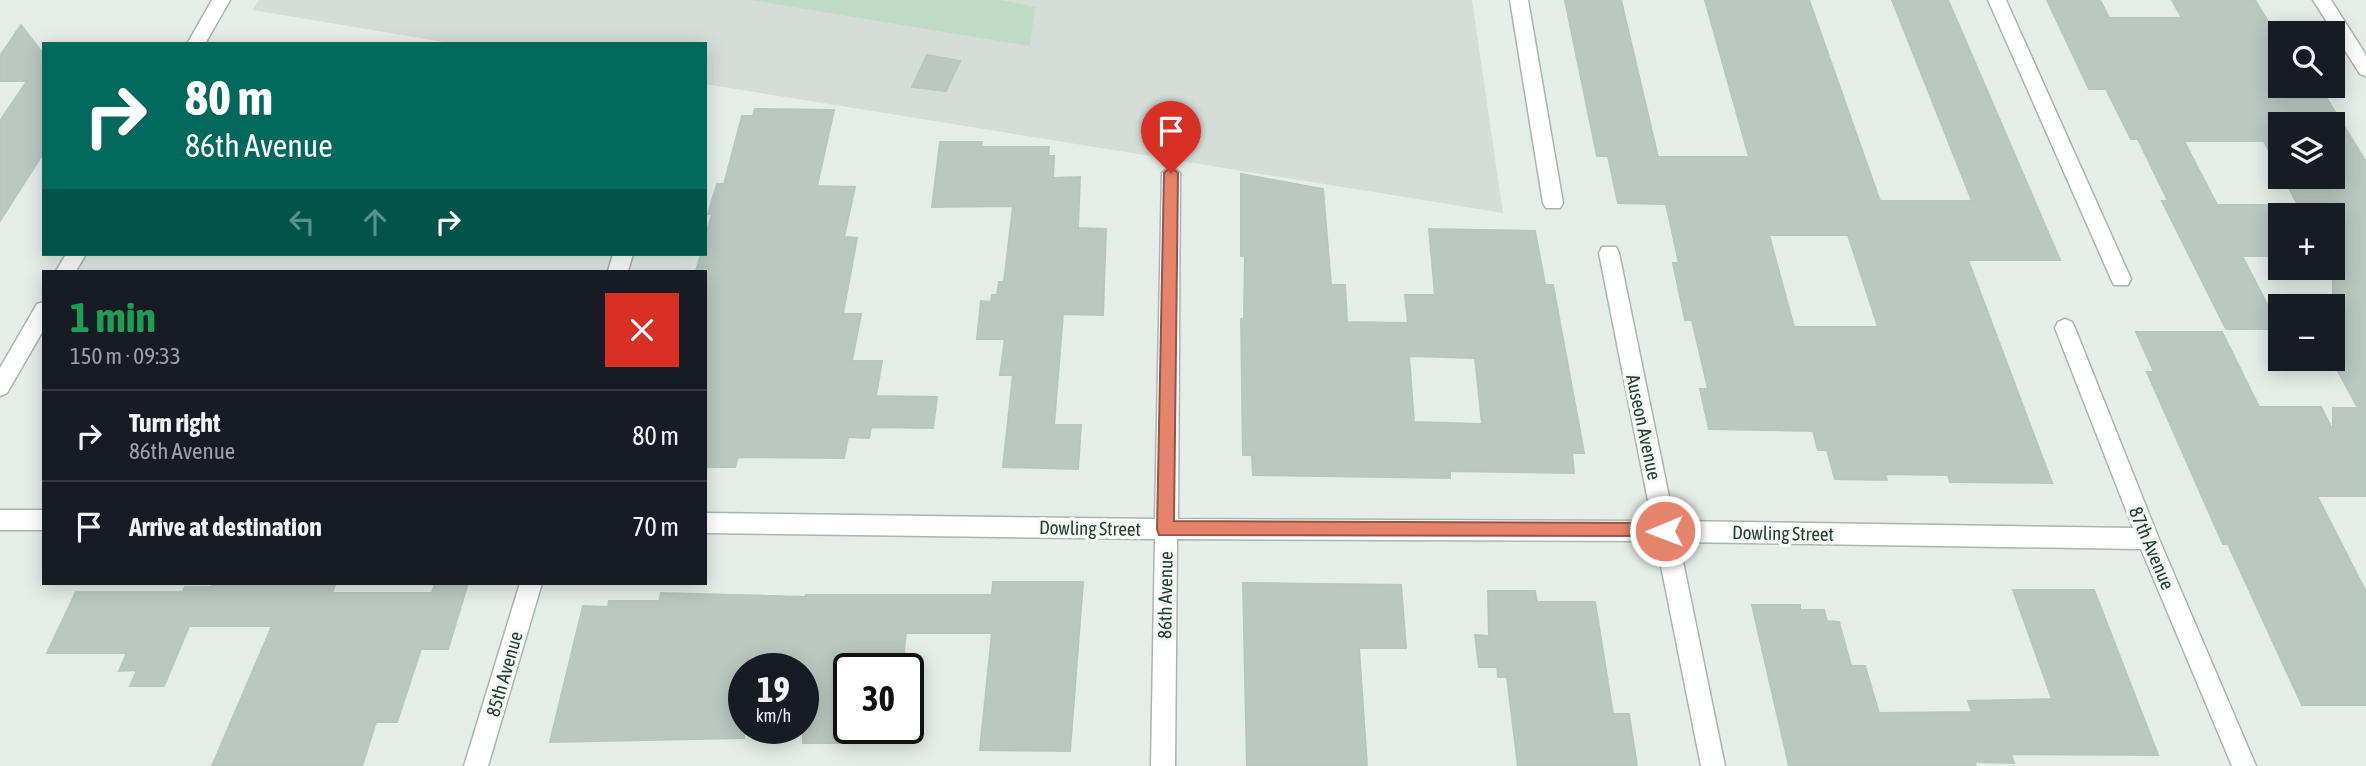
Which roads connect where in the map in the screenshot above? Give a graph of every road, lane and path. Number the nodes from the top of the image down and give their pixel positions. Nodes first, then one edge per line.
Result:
1 (221, 0) edge
2 (1519, 0) edge
3 (1997, 0) edge
4 (2322, 0) edge
5 (197, 42) edge
6 (2366, 69) edge
7 (1171, 173) dead end
8 (1553, 203) dead end
9 (1609, 253) dead end
10 (2120, 279) dead end
11 (42, 314) edge
12 (2065, 328) dead end
13 (0, 387) edge
14 (0, 520) edge
15 (42, 520) edge
16 (707, 523) edge
17 (1166, 529) junction
18 (1665, 531) junction
19 (2148, 539) junction
20 (530, 585) edge
21 (476, 766) edge
22 (1163, 766) edge
23 (1713, 766) edge
24 (2244, 766) edge

1 - 5 street
2 - 8 street
3 - 10 street
4 - 6 street
7 - 17 street, 86th Avenue
9 - 18 street, Auseon Avenue
11 - 13 street
12 - 19 street, 87th Avenue
14 - 15 street
16 - 17 street, Dowling Street
17 - 18 street, Dowling Street
17 - 22 street, 86th Avenue
18 - 19 street, Dowling Street
18 - 23 street, Auseon Avenue
19 - 24 street, 87th Avenue
20 - 21 street, 85th Avenue

